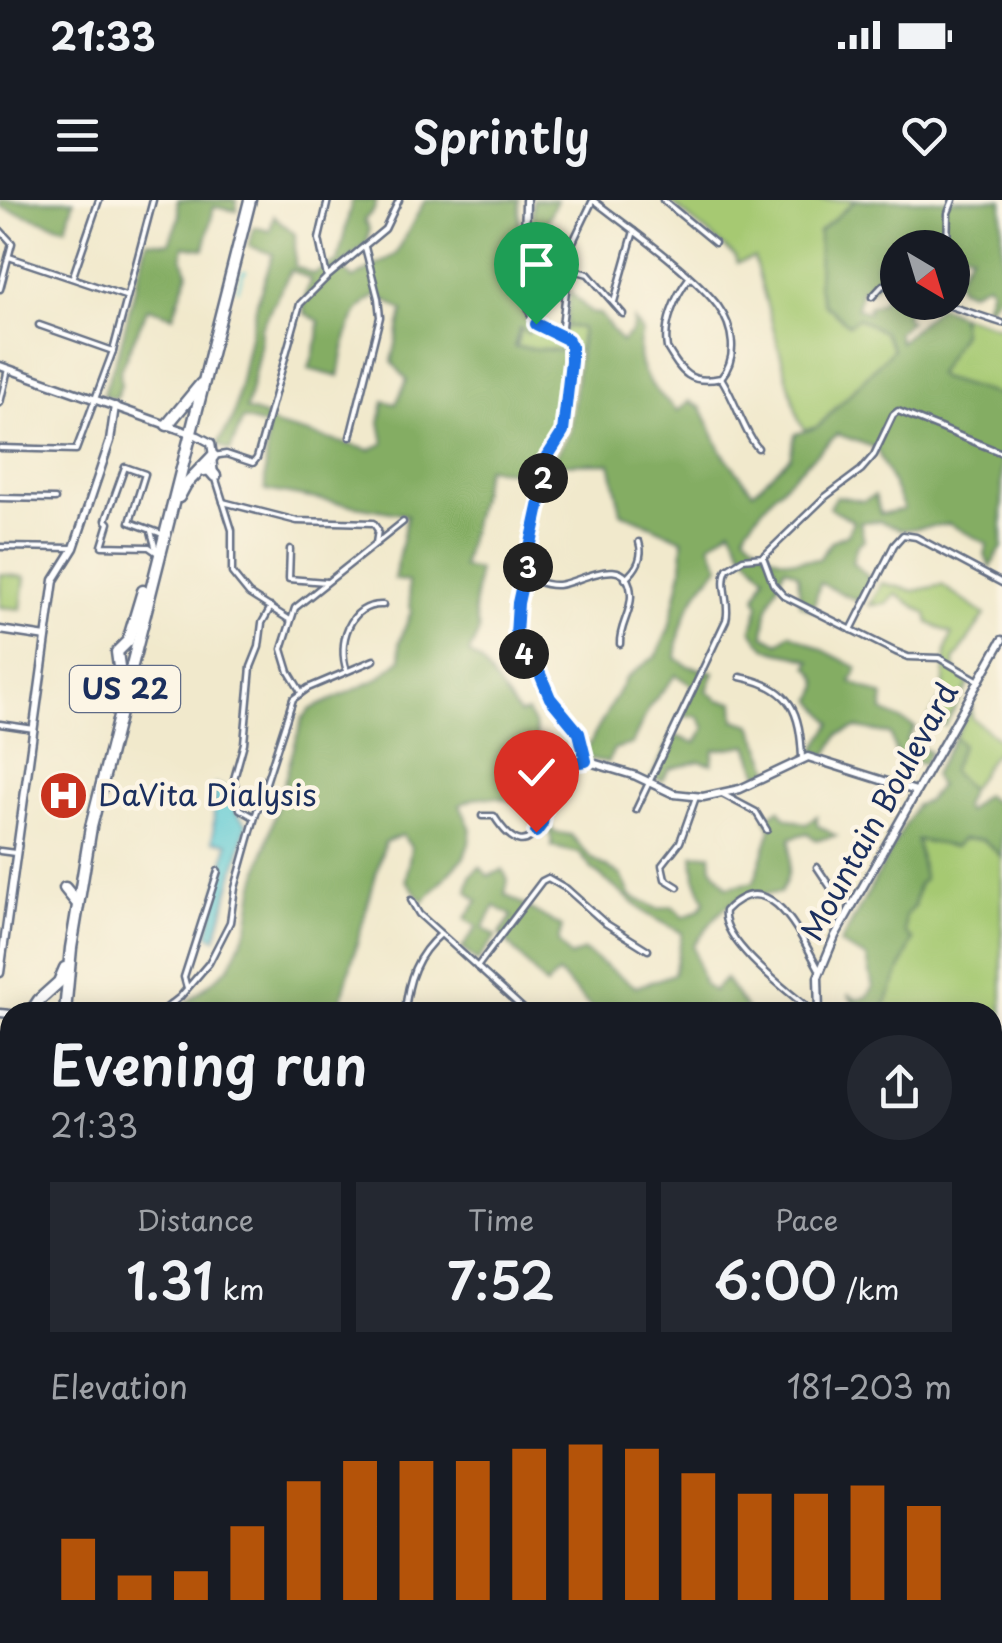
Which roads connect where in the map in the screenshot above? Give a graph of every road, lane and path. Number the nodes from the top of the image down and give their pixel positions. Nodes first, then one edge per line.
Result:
1 (99, 200) edge
2 (153, 200) edge
3 (252, 200) edge
4 (328, 200) edge
5 (399, 200) edge
6 (526, 200) edge
7 (593, 200) edge
8 (663, 200) edge
9 (953, 200) edge
10 (0, 230) edge
11 (948, 230) edge
12 (634, 231) junction
13 (715, 244) dead end
14 (366, 247) junction
15 (9, 256) junction
16 (568, 269) junction
17 (327, 277) junction
18 (72, 278) junction
19 (689, 278) junction
20 (880, 286) edge
21 (0, 289) edge
22 (126, 296) junction
23 (872, 297) dead end
24 (614, 302) junction
25 (970, 313) edge
26 (623, 314) dead end
27 (1002, 324) edge
28 (40, 325) dead end
29 (560, 330) junction
30 (113, 350) junction
31 (4, 368) edge
32 (721, 378) junction
33 (204, 379) junction
34 (95, 399) junction
35 (0, 403) edge
36 (115, 406) junction
37 (173, 423) junction
38 (192, 433) junction
39 (350, 438) dead end
40 (0, 448) edge
41 (758, 448) dead end
42 (1002, 453) edge
43 (214, 456) junction
44 (198, 471) junction
45 (216, 476) junction
46 (0, 498) edge
47 (55, 500) dead end
48 (224, 502) junction
49 (176, 503) junction
50 (403, 522) dead end
51 (152, 531) junction
52 (164, 534) junction
53 (639, 542) dead end
54 (376, 543) junction
55 (0, 546) edge
56 (74, 548) junction
57 (290, 549) dead end
58 (155, 555) junction
59 (762, 557) junction
60 (526, 578) junction
61 (625, 579) junction
62 (326, 582) junction
63 (1002, 583) edge
64 (384, 605) dead end
65 (271, 608) junction
66 (290, 620) junction
67 (0, 630) edge
68 (851, 630) junction
69 (46, 637) junction
70 (1002, 640) edge
71 (620, 644) dead end
72 (374, 660) dead end
73 (347, 670) junction
74 (740, 677) dead end
75 (978, 681) junction
76 (301, 692) junction
77 (123, 698) junction
78 (0, 724) edge
79 (34, 729) junction
80 (802, 758) junction
81 (586, 761) junction
82 (650, 782) junction
83 (916, 791) junction
84 (722, 794) junction
85 (696, 797) junction
86 (636, 810) dead end
87 (482, 816) dead end
88 (255, 817) junction
89 (767, 830) dead end
90 (0, 851) edge
91 (17, 853) junction
92 (817, 867) dead end
93 (218, 871) dead end
94 (82, 876) junction
95 (678, 887) dead end
96 (411, 900) dead end
97 (78, 904) junction
98 (852, 905) junction
99 (73, 934) junction
100 (441, 934) junction
101 (59, 942) dead end
102 (71, 948) junction
103 (648, 950) dead end
104 (478, 967) junction
105 (820, 971) junction
106 (0, 973) edge
107 (187, 988) junction
108 (39, 1002) edge
109 (68, 1002) edge
110 (68, 1002) edge
111 (172, 1002) edge
112 (407, 1002) edge
113 (515, 1002) edge
114 (804, 1002) edge
115 (816, 1002) edge

1 - 18 street
2 - 22 street
3 - 33 highway, US 22
3 - 38 highway, US 22
4 - 17 street
5 - 14 street
6 - 29 street
7 - 12 street
7 - 16 street
8 - 13 street
9 - 11 street
10 - 15 street
12 - 19 street
12 - 24 street
14 - 17 street
14 - 39 street
15 - 18 street
15 - 21 street
16 - 24 street
16 - 29 street
17 - 43 street
18 - 22 street
19 - 32 street
19 - 32 street
20 - 23 street
22 - 30 street
24 - 26 street
25 - 27 street
28 - 30 street
29 - 60 street
30 - 34 street
31 - 34 street
31 - 35 street
32 - 41 street
33 - 37 highway
33 - 38 highway, US 22
34 - 36 street
34 - 40 street
36 - 37 street
36 - 56 street
37 - 38 street
38 - 43 street
38 - 49 highway, US 22
38 - 52 highway, US 22
42 - 59 street
43 - 44 highway
43 - 45 street
44 - 45 highway
44 - 49 highway
45 - 48 street
46 - 47 street
48 - 54 street
48 - 65 street
49 - 109 highway, US 22
50 - 54 street
51 - 52 street
51 - 58 street
51 - 58 street
52 - 58 highway, US 22
53 - 61 street
54 - 62 street
55 - 56 street
56 - 69 street
57 - 62 street
58 - 77 highway, US 22
58 - 77 highway
59 - 68 street
59 - 82 street
60 - 61 street
60 - 81 street
61 - 71 street
62 - 66 street
63 - 68 street
64 - 73 street
65 - 66 street
65 - 88 street
66 - 76 street
67 - 69 street
68 - 75 street
69 - 79 street
70 - 75 street, Mountain Boulevard
72 - 73 street
73 - 76 street
74 - 80 street
75 - 83 street, Mountain Boulevard
76 - 88 street
77 - 94 highway, US 22
78 - 79 street
79 - 91 street
80 - 83 street
80 - 84 street
81 - 82 street
81 - 87 street
82 - 85 street
82 - 86 street
83 - 98 street, Mountain Boulevard
84 - 85 street
84 - 89 street
85 - 95 street
88 - 107 street
90 - 91 street
91 - 106 street
92 - 98 street
93 - 107 street
94 - 97 highway, US 22
94 - 97 highway
96 - 100 street
97 - 99 highway, US 22
98 - 105 street, Mountain Boulevard
99 - 101 highway
99 - 102 highway, US 22
100 - 104 street
100 - 112 street
102 - 108 highway
102 - 110 highway, US 22
103 - 104 street
104 - 113 street
105 - 114 street
105 - 115 street, Mountain Boulevard
107 - 111 street

